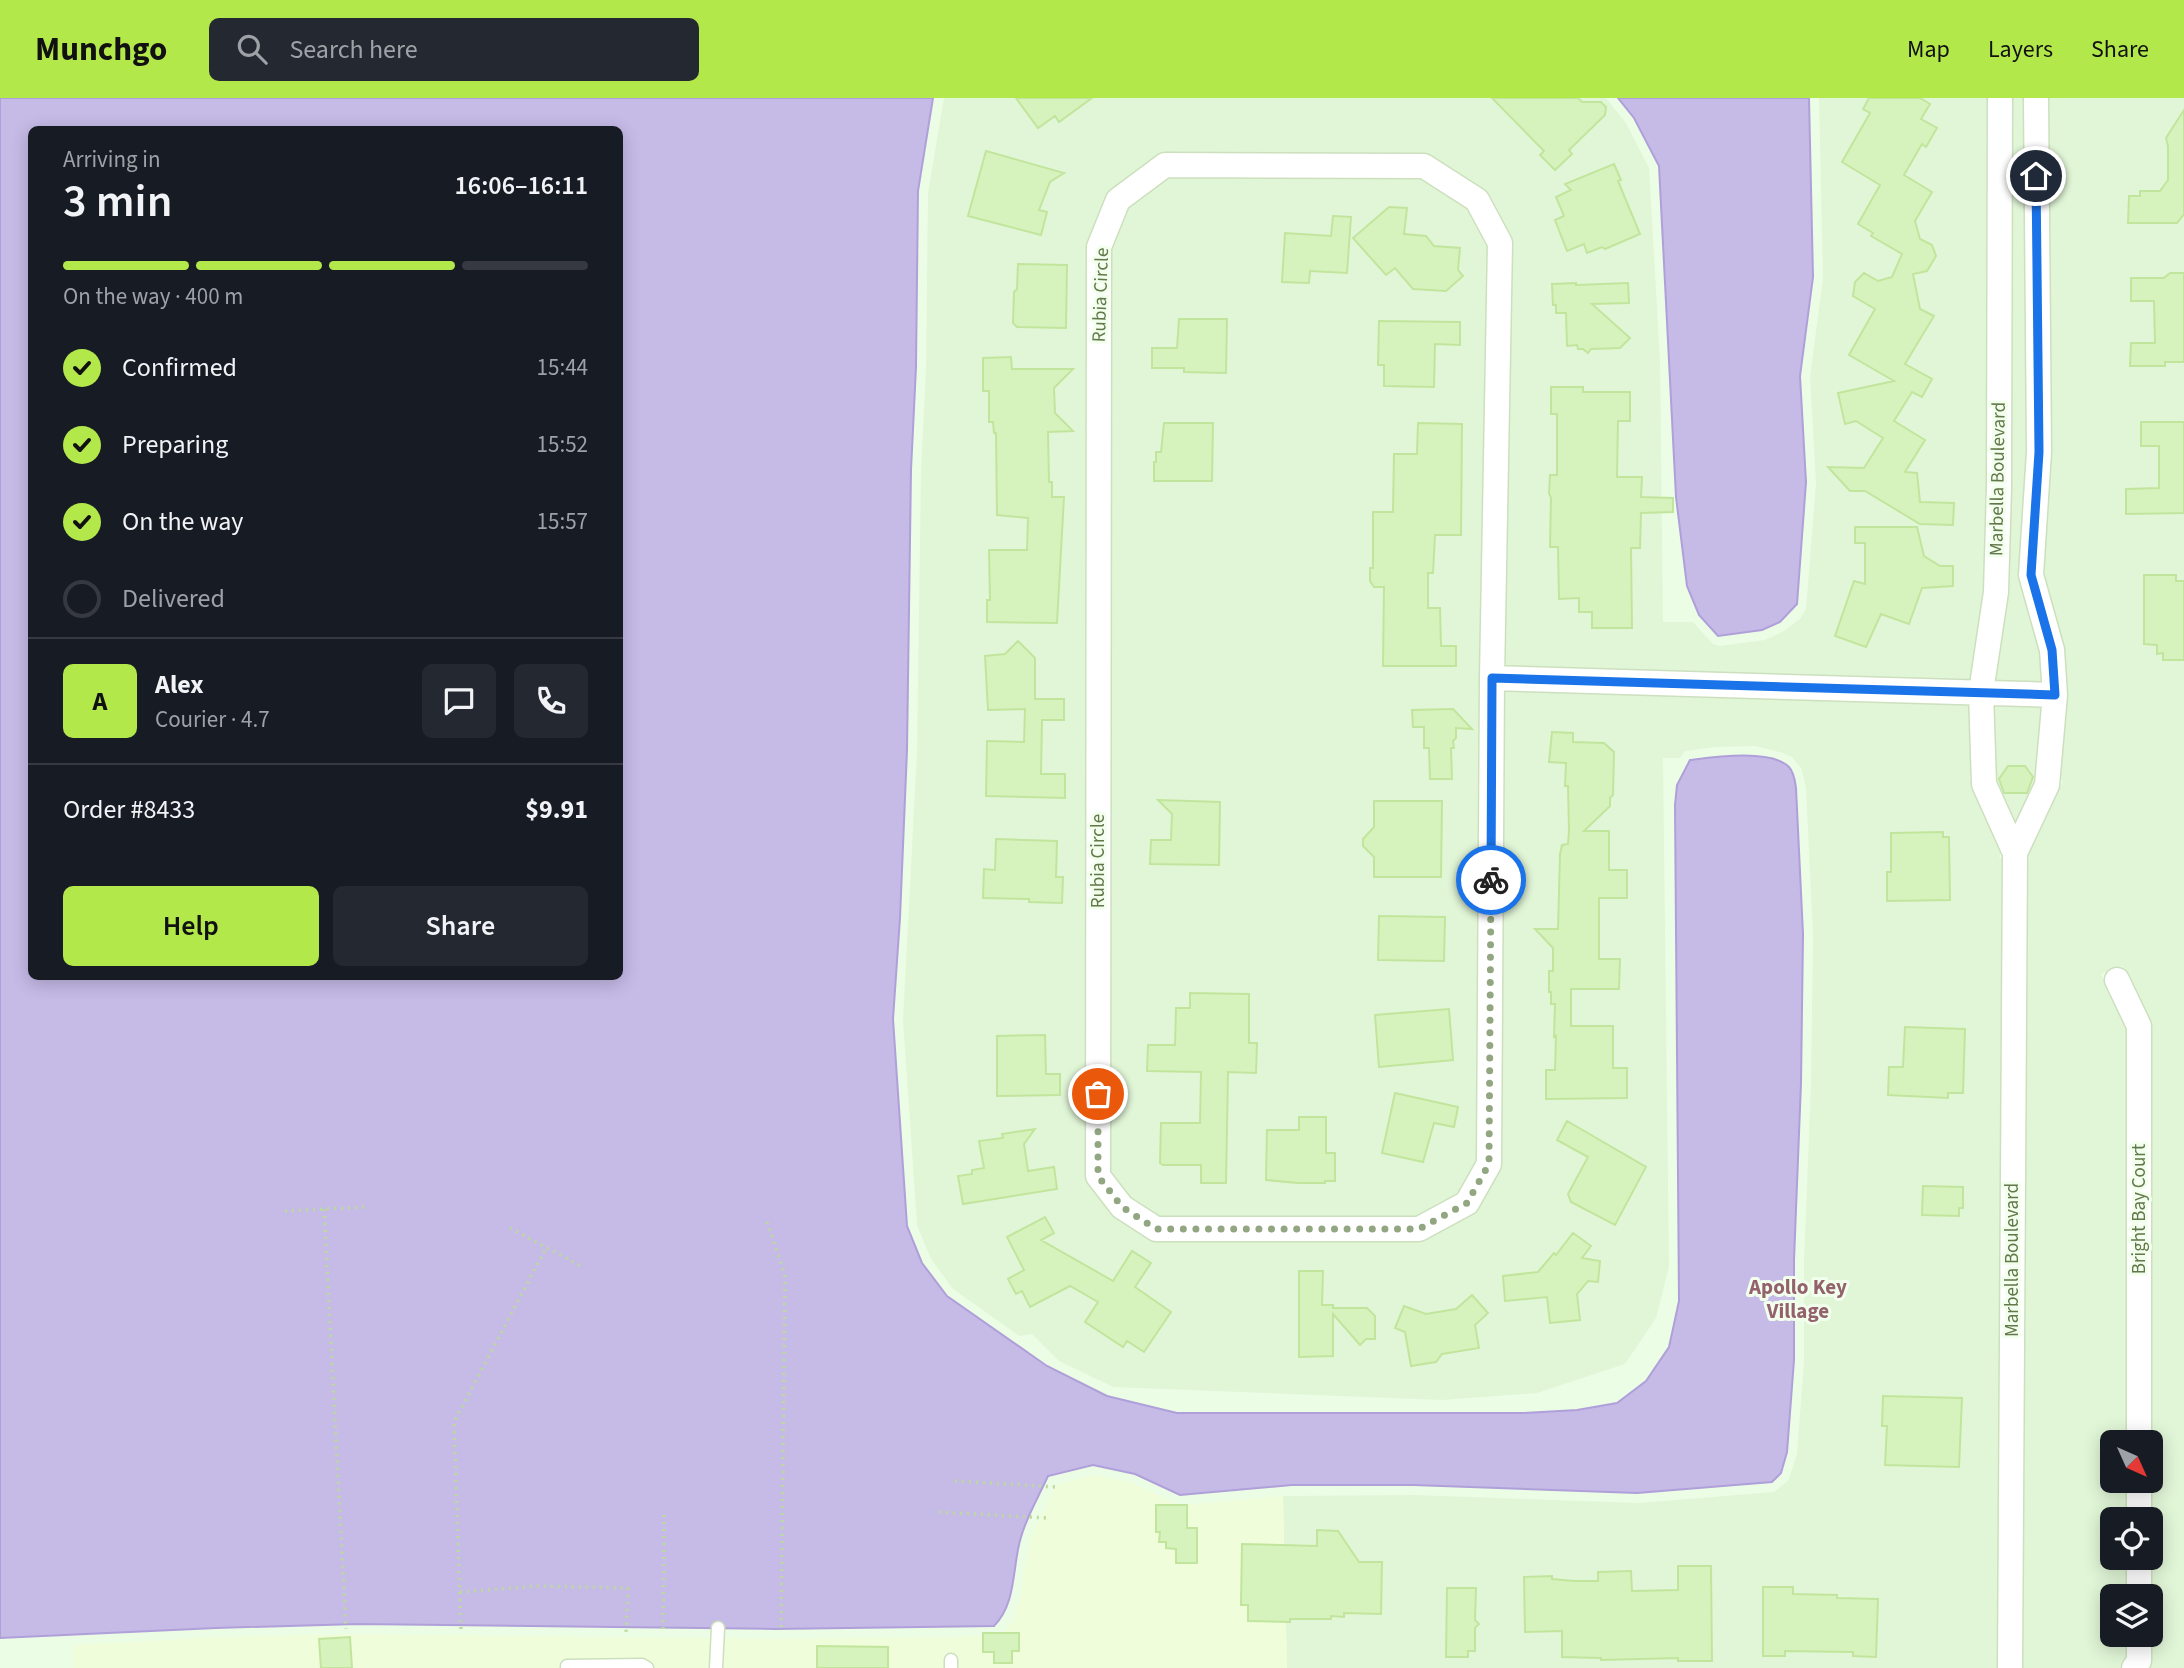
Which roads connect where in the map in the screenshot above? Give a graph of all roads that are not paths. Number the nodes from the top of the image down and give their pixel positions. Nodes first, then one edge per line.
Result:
1 (2000, 98) edge
2 (2036, 98) edge
3 (1999, 500) junction
4 (2035, 501) junction
5 (1492, 678) junction
6 (1981, 692) junction
7 (2055, 695) junction
8 (2015, 853) junction
9 (2117, 980) dead end
10 (2139, 1430) edge
11 (718, 1628) dead end
12 (2139, 1647) edge
13 (567, 1668) edge
14 (647, 1668) edge
15 (716, 1668) edge
16 (2010, 1668) edge
17 (2134, 1668) edge

1 - 3 street, Marbella Boulevard
2 - 4 street, Marbella Boulevard
3 - 4 street
3 - 6 street, Marbella Boulevard
4 - 7 street, Marbella Boulevard
5 - 5 street, Rubia Circle
5 - 6 street
6 - 7 street
6 - 8 street, Marbella Boulevard
7 - 8 street, Marbella Boulevard
8 - 16 street, Marbella Boulevard
9 - 10 street, Bright Bay Court
11 - 15 lane
12 - 17 street
13 - 14 lane

